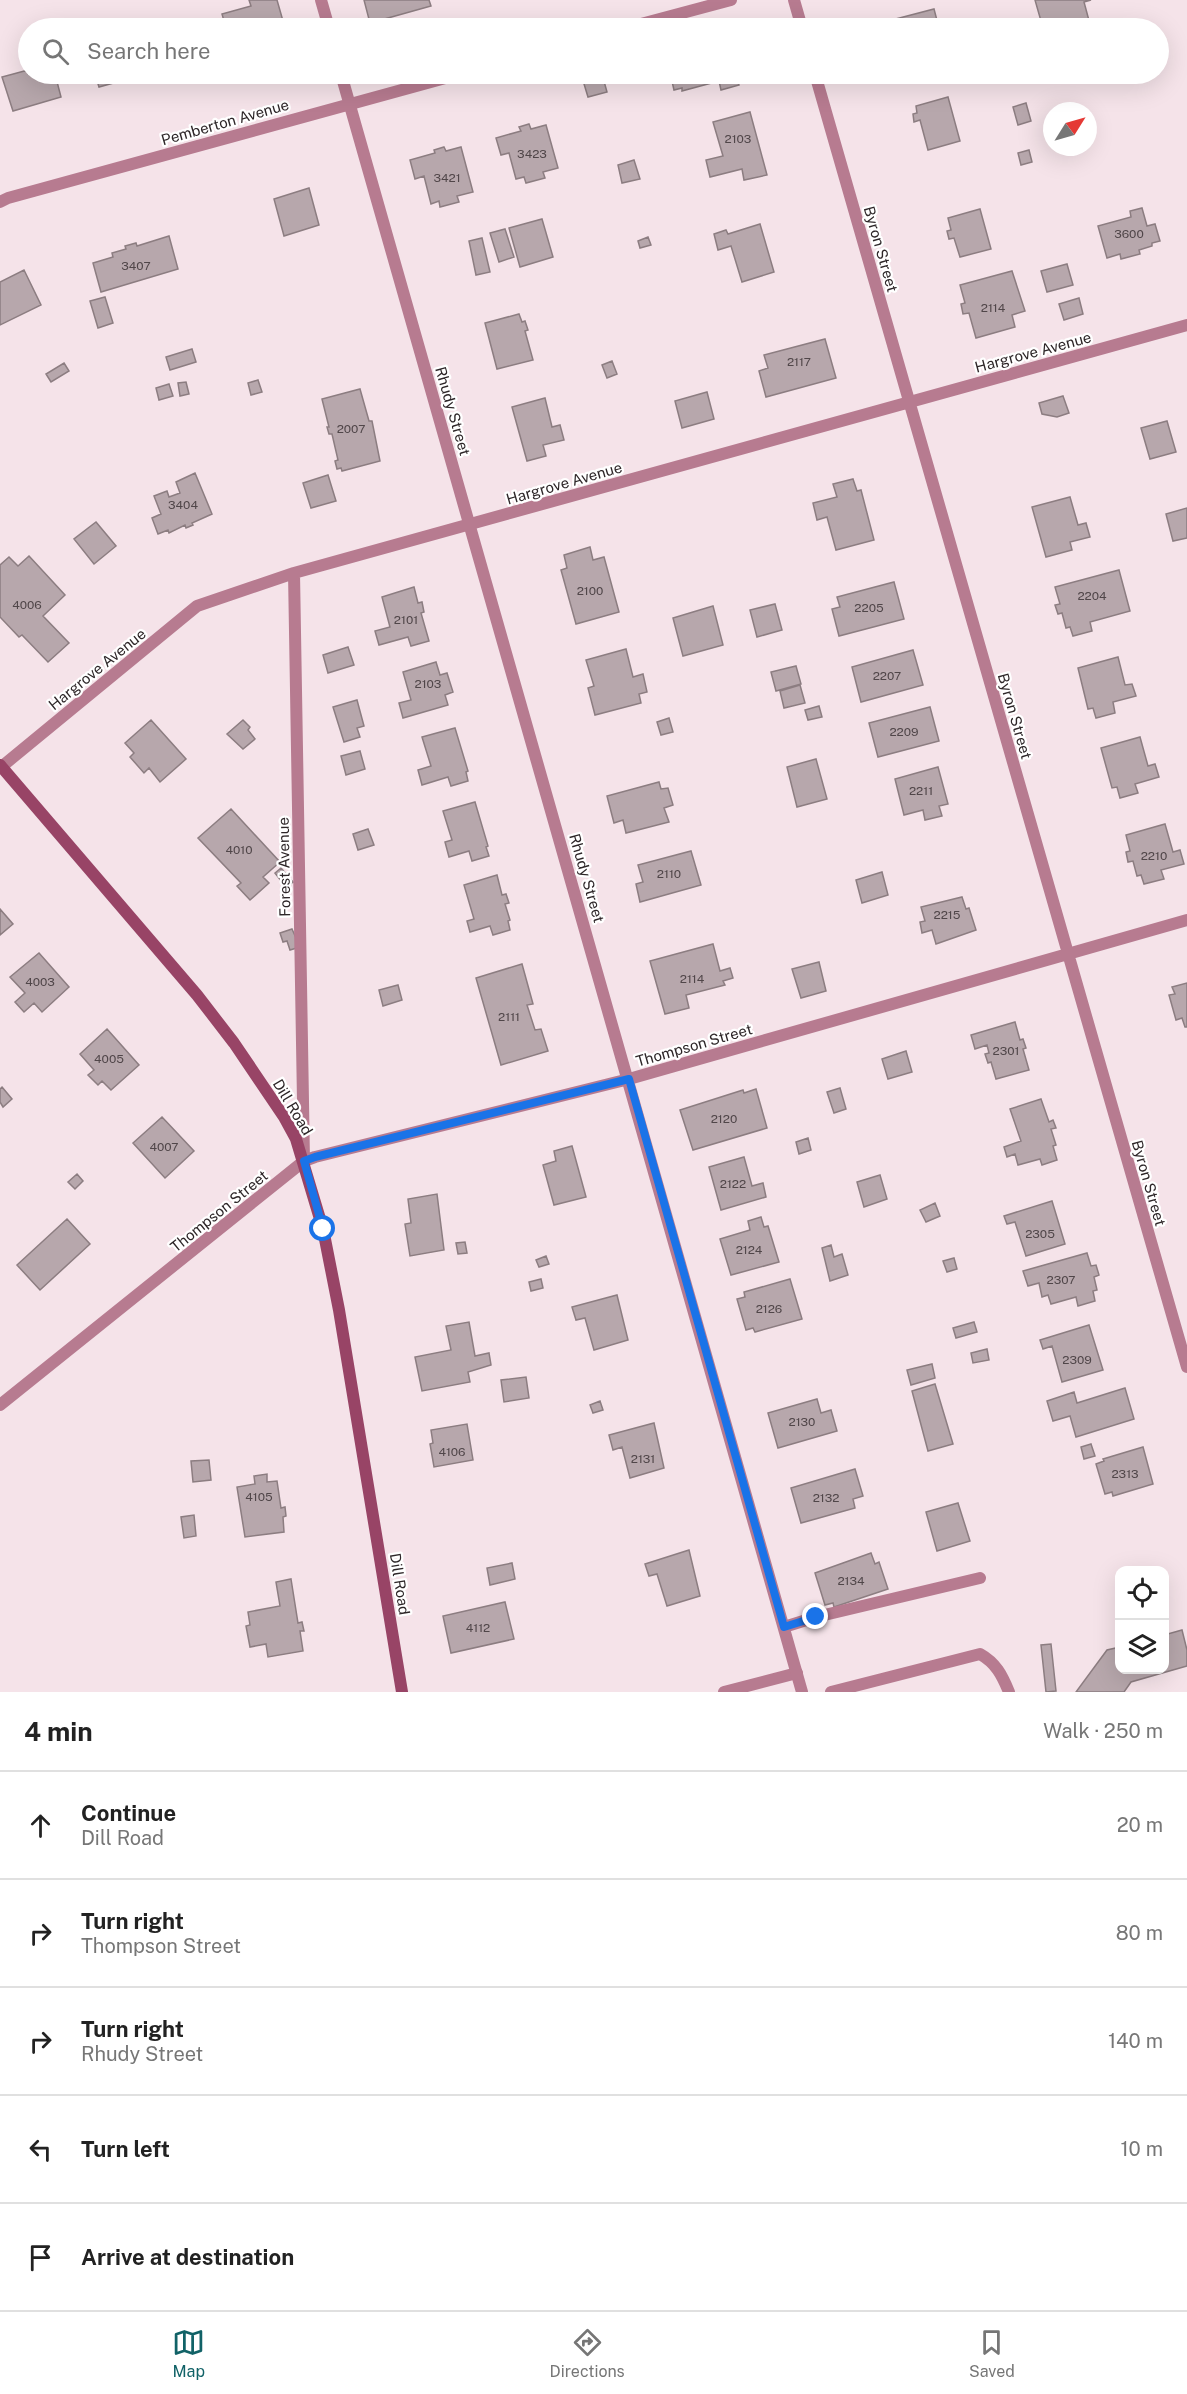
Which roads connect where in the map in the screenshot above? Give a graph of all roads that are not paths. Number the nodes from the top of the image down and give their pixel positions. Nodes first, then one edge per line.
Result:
1 (321, 0) edge
2 (731, 0) edge
3 (794, 0) edge
4 (326, 18) edge
5 (664, 18) edge
6 (799, 18) edge
7 (344, 84) edge
8 (422, 84) edge
9 (818, 84) edge
10 (350, 103) junction
11 (0, 202) edge
12 (1187, 326) edge
13 (909, 402) junction
14 (470, 526) junction
15 (294, 573) junction
16 (0, 767) edge
17 (1187, 920) edge
18 (1067, 955) junction
19 (629, 1079) junction
20 (304, 1161) junction
21 (1187, 1366) edge
22 (0, 1405) edge
23 (980, 1578) dead end
24 (784, 1627) junction
25 (797, 1673) junction
26 (402, 1692) edge
27 (724, 1692) edge
28 (802, 1692) edge
29 (831, 1692) edge
30 (1009, 1692) edge

1 - 4 street
2 - 5 street
3 - 6 street
7 - 10 street, Rhudy Street
8 - 10 street, Pemberton Avenue
9 - 13 street, Byron Street
10 - 11 street, Pemberton Avenue
10 - 14 street, Rhudy Street
12 - 13 street, Hargrove Avenue
13 - 14 street, Hargrove Avenue
13 - 18 street, Byron Street
14 - 15 street, Hargrove Avenue
14 - 19 street, Rhudy Street
15 - 16 street, Hargrove Avenue
15 - 20 street, Forest Avenue
16 - 20 street, Dill Road
17 - 18 street, Thompson Street
18 - 19 street, Thompson Street
18 - 21 street, Byron Street
19 - 20 street, Thompson Street
19 - 24 street, Rhudy Street
20 - 22 street, Thompson Street
20 - 26 street, Dill Road
23 - 24 street
24 - 25 street, Rhudy Street
25 - 27 street
25 - 28 street, Rhudy Street
29 - 30 street

